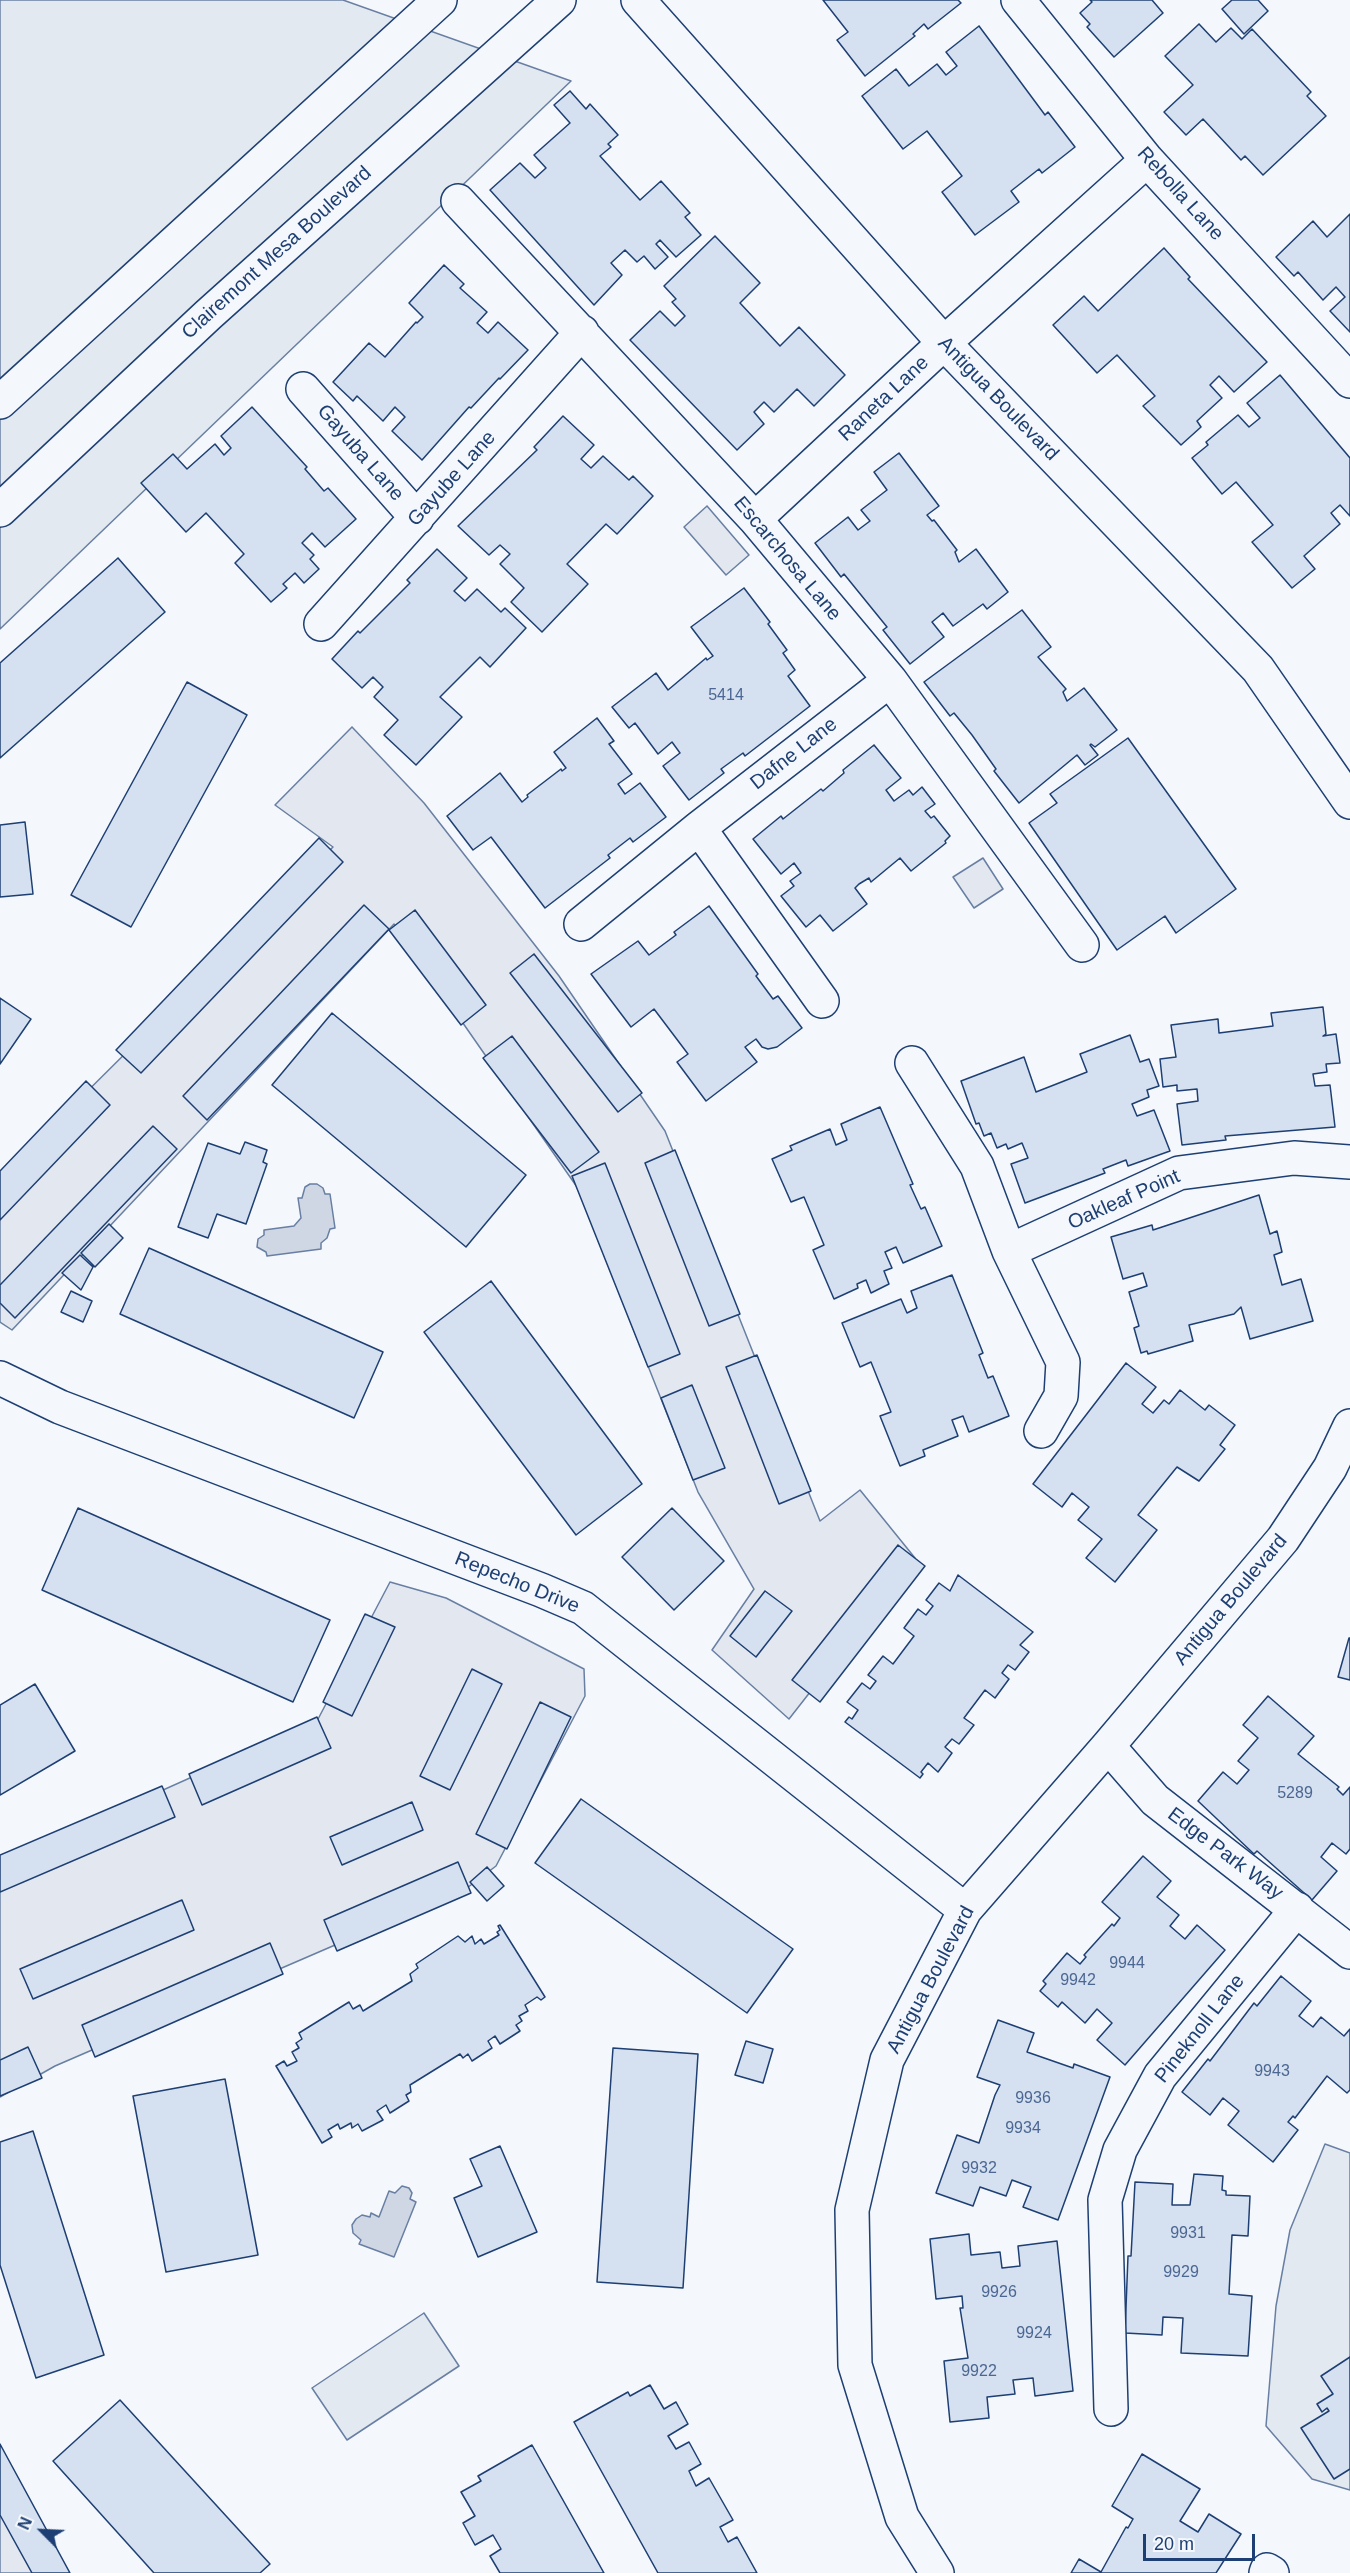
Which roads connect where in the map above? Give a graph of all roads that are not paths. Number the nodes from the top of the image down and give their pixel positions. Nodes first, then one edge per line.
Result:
1 (440, 0) edge
2 (559, 0) edge
3 (638, 0) edge
4 (1018, 0) edge
5 (1147, 160) junction
6 (458, 201) dead end
7 (582, 332) junction
8 (944, 343) junction
9 (1350, 381) edge
10 (303, 389) dead end
11 (0, 402) edge
12 (0, 510) edge
13 (417, 518) junction
14 (755, 519) junction
15 (321, 624) dead end
16 (890, 680) junction
17 (1350, 802) edge
18 (699, 828) junction
19 (581, 924) dead end
20 (1082, 945) dead end
21 (822, 1001) dead end
22 (912, 1063) dead end
23 (1350, 1162) edge
24 (1010, 1251) junction
25 (0, 1378) edge
26 (1350, 1426) edge
27 (1041, 1431) dead end
28 (1340, 1475) edge
29 (1108, 1746) junction
30 (1297, 1909) junction
31 (965, 1910) junction
32 (1350, 1952) edge
33 (1111, 2409) dead end
34 (937, 2573) edge

1 - 11 street
2 - 12 street, Clairemont Mesa Boulevard
3 - 8 street, Antigua Boulevard
4 - 5 street, Rebolla Lane
5 - 8 street, Raneta Lane
5 - 9 street, Rebolla Lane
6 - 7 street, Escarchosa Lane
7 - 13 street, Gayube Lane
7 - 14 street, Escarchosa Lane
8 - 14 street, Raneta Lane
8 - 17 street, Antigua Boulevard
10 - 13 street, Gayuba Lane
13 - 15 street, Gayube Lane
14 - 16 street, Escarchosa Lane
16 - 18 street, Dafne Lane
16 - 20 street, Escarchosa Lane
18 - 19 street, Dafne Lane
18 - 21 street
22 - 24 street
23 - 24 street, Oakleaf Point
24 - 27 street
25 - 31 street, Repecho Drive
26 - 28 street, Antigua Boulevard
28 - 29 street, Antigua Boulevard
29 - 30 street, Edge Park Way
29 - 31 street, Antigua Boulevard
30 - 32 street, Edge Park Way
30 - 33 street, Pineknoll Lane
31 - 34 street, Antigua Boulevard

